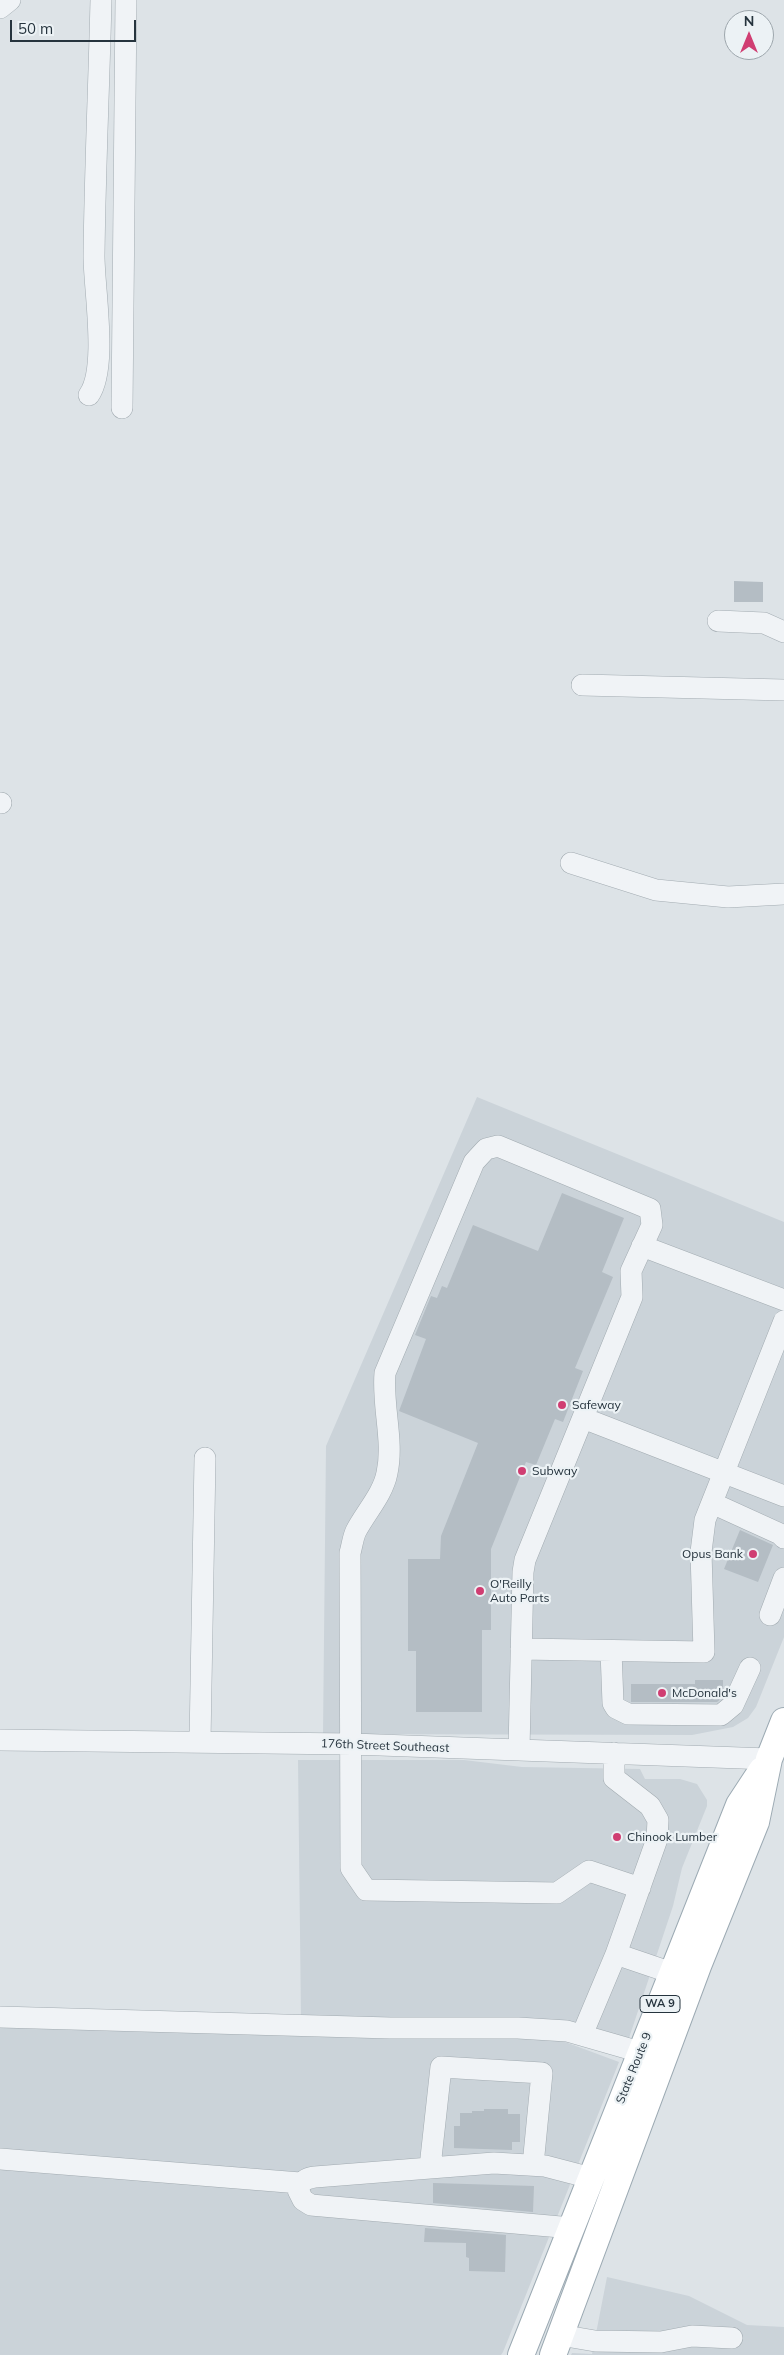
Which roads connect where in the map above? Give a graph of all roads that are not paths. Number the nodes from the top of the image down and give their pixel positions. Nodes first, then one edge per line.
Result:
1 (10, 0) edge
2 (101, 0) edge
3 (126, 0) edge
4 (0, 8) edge
5 (89, 395) dead end
6 (122, 408) dead end
7 (718, 621) dead end
8 (784, 632) edge
9 (582, 685) dead end
10 (784, 690) edge
11 (571, 863) dead end
12 (784, 894) edge
13 (642, 1246) junction
14 (784, 1300) edge
15 (784, 1320) edge
16 (776, 1363) edge
17 (583, 1418) junction
18 (205, 1458) dead end
19 (725, 1473) junction
20 (784, 1496) edge
21 (712, 1503) junction
22 (784, 1538) edge
23 (784, 1578) edge
24 (770, 1615) dead end
25 (521, 1649) junction
26 (611, 1651) junction
27 (750, 1668) dead end
28 (784, 1722) edge
29 (0, 1740) edge
30 (200, 1742) junction
31 (352, 1744) junction
32 (519, 1750) junction
33 (614, 1753) junction
34 (769, 1759) junction
35 (640, 1888) junction
36 (616, 1954) junction
37 (672, 1973) junction
38 (0, 2017) edge
39 (582, 2035) junction
40 (640, 2052) junction
41 (0, 2159) edge
42 (533, 2165) junction
43 (430, 2167) junction
44 (591, 2178) junction
45 (300, 2183) junction
46 (572, 2228) junction
47 (732, 2338) dead end
48 (557, 2345) edge
49 (521, 2355) edge

1 - 4 street
2 - 5 street
3 - 6 street
7 - 8 street
9 - 10 street
11 - 12 street
13 - 14 street
13 - 17 street
13 - 31 street
15 - 16 street
16 - 19 street
17 - 19 street
17 - 25 street
18 - 30 street
19 - 20 street
19 - 21 street
21 - 22 street
21 - 26 street
23 - 24 street
25 - 26 street
25 - 32 street
26 - 27 street
28 - 34 main road, State Route 9 / WA 9
29 - 30 street, 176th Street Southeast
30 - 31 street, 176th Street Southeast
31 - 32 street, 176th Street Southeast
31 - 35 street
32 - 33 street, 176th Street Southeast
33 - 34 street, 176th Street Southeast
33 - 35 street
34 - 37 main road, State Route 9 / WA 9
34 - 48 main road, State Route 9 / WA 9
35 - 36 street
36 - 37 street
36 - 39 street
37 - 40 main road, State Route 9 / WA 9
38 - 39 street
39 - 40 street
40 - 44 main road, State Route 9 / WA 9
41 - 45 street
42 - 43 street
42 - 43 street
42 - 44 street
43 - 45 street
44 - 46 main road, State Route 9 / WA 9
45 - 46 street
46 - 49 main road, State Route 9 / WA 9
47 - 48 street

